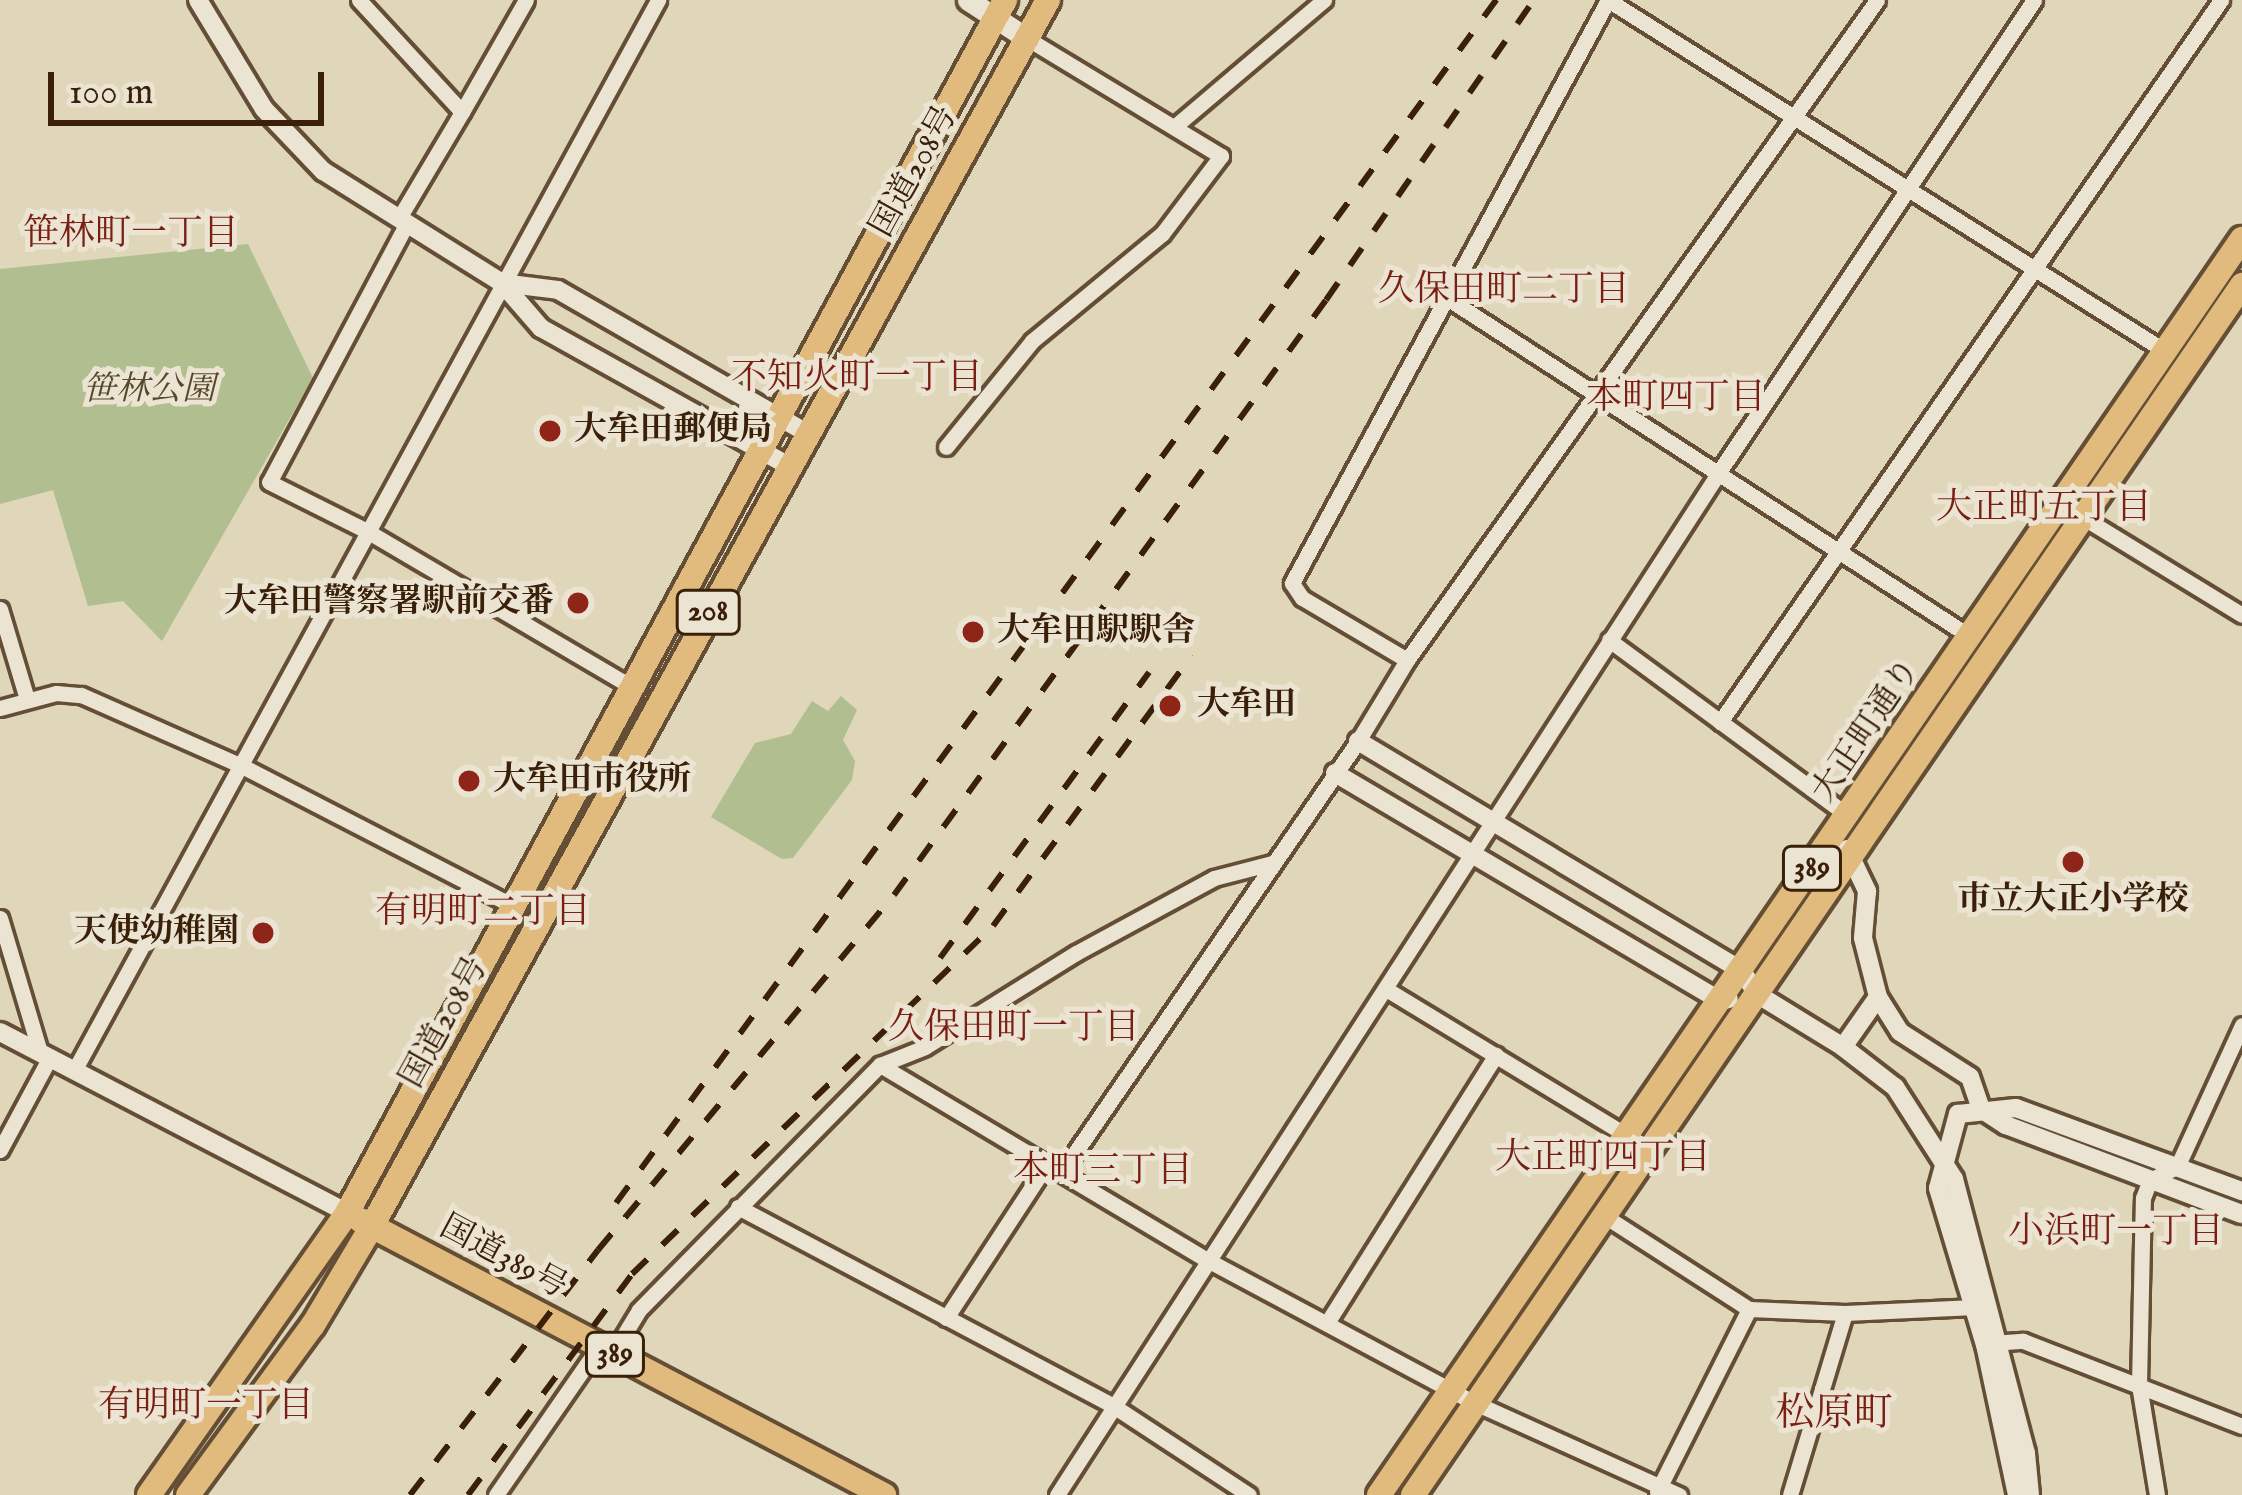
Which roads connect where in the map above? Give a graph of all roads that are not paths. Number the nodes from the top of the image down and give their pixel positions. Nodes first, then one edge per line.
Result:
1 (197, 0) edge
2 (358, 0) edge
3 (526, 0) edge
4 (658, 0) edge
5 (968, 0) edge
6 (1048, 0) edge
7 (1324, 0) edge
8 (1608, 0) edge
9 (1877, 0) edge
10 (2034, 0) edge
11 (2221, 0) edge
12 (1001, 9) edge
13 (1028, 39) junction
14 (462, 112) junction
15 (1792, 117) junction
16 (1174, 127) junction
17 (1908, 187) junction
18 (403, 221) junction
19 (2242, 239) edge
20 (2032, 266) junction
21 (502, 284) junction
22 (2242, 285) edge
23 (1450, 300) junction
24 (2165, 352) junction
25 (1598, 393) junction
26 (781, 414) junction
27 (808, 434) junction
28 (946, 447) dead end
29 (761, 451) junction
30 (789, 466) junction
31 (1717, 475) junction
32 (2061, 504) junction
33 (2084, 520) junction
34 (367, 531) junction
35 (1836, 551) junction
36 (0, 610) edge
37 (2242, 615) edge
38 (1972, 637) junction
39 (1609, 640) junction
40 (1407, 660) junction
41 (632, 686) junction
42 (28, 699) junction
43 (0, 707) edge
44 (1720, 722) junction
45 (1358, 741) junction
46 (240, 765) junction
47 (1335, 773) junction
48 (1849, 816) junction
49 (1494, 819) junction
50 (1843, 845) junction
51 (1473, 852) junction
52 (1272, 862) junction
53 (512, 904) junction
54 (0, 917) edge
55 (1742, 971) junction
56 (1386, 988) junction
57 (1757, 994) junction
58 (1878, 997) junction
59 (1721, 1001) junction
60 (2242, 1024) edge
61 (0, 1031) edge
62 (1843, 1046) junction
63 (45, 1054) junction
64 (1496, 1055) junction
65 (880, 1065) junction
66 (75, 1069) junction
67 (1981, 1109) junction
68 (1639, 1141) junction
69 (0, 1150) edge
70 (1942, 1161) junction
71 (2177, 1167) junction
72 (1054, 1168) junction
73 (2150, 1180) junction
74 (2242, 1192) edge
75 (738, 1207) junction
76 (346, 1213) junction
77 (2242, 1214) edge
78 (1603, 1215) junction
79 (372, 1226) junction
80 (1209, 1261) junction
81 (1975, 1307) junction
82 (1749, 1309) junction
83 (1845, 1313) junction
84 (946, 1318) junction
85 (1327, 1323) junction
86 (1991, 1343) junction
87 (606, 1349) junction
88 (2139, 1385) junction
89 (1451, 1390) junction
90 (1475, 1403) junction
91 (1115, 1407) junction
92 (2242, 1426) edge
93 (1658, 1492) edge
94 (502, 1493) edge
95 (149, 1495) edge
96 (188, 1495) edge
97 (884, 1495) edge
98 (1057, 1495) edge
99 (1249, 1495) edge
100 (1379, 1495) edge
101 (1413, 1495) edge
102 (1679, 1495) edge
103 (1790, 1495) edge
104 (2017, 1495) edge
105 (2030, 1495) edge
106 (2157, 1495) edge

1 - 18 street
2 - 14 street
3 - 14 street
4 - 21 street
5 - 12 main road
6 - 13 highway, 国道208号 / 208
7 - 16 street
8 - 15 street
8 - 23 street
9 - 15 street
10 - 17 street
11 - 20 street
12 - 13 main road
12 - 26 highway, 国道208号 / 208
13 - 16 street
13 - 27 highway, 国道208号 / 208
14 - 18 street
15 - 17 street
15 - 25 street
16 - 28 street
17 - 20 street
17 - 31 street
18 - 21 street
18 - 34 street
19 - 24 highway, 大正町通り / 389
20 - 24 street
20 - 35 street
21 - 26 street
21 - 29 street
21 - 34 street
22 - 33 highway, 大正町通り / 389
23 - 25 street
23 - 40 street
24 - 32 highway, 大正町通り / 389
25 - 31 street
25 - 40 street
26 - 27 street
26 - 29 highway, 国道208号 / 208
27 - 30 highway, 国道208号 / 208
29 - 30 street
29 - 41 highway, 国道208号 / 208
30 - 79 highway, 国道208号 / 208
31 - 35 street
31 - 39 street
32 - 33 street
32 - 38 highway, 大正町通り / 389
33 - 37 street
33 - 50 highway, 大正町通り / 389
34 - 41 street
34 - 46 street
35 - 38 street
35 - 44 street
36 - 42 street
38 - 48 highway, 大正町通り / 389
39 - 44 street
39 - 49 street
40 - 45 street
41 - 53 highway, 国道208号 / 208
42 - 43 street
42 - 46 street
44 - 48 street
45 - 47 street
45 - 49 street
46 - 53 street
46 - 66 street
47 - 51 street
47 - 52 street
48 - 50 highway, 大正町通り / 389
49 - 51 street
49 - 55 street
50 - 55 highway, 大正町通り / 389
50 - 57 highway, 大正町通り / 389
50 - 58 street
51 - 56 street
51 - 59 street
52 - 65 street
52 - 72 street
53 - 76 highway, 国道208号 / 208
54 - 63 street
55 - 57 street
55 - 59 highway, 大正町通り / 389
56 - 64 street
56 - 80 street
57 - 59 street
57 - 62 street
57 - 68 highway, 大正町通り / 389
58 - 62 street
58 - 67 street
59 - 68 highway, 大正町通り / 389
60 - 71 street
61 - 63 street
62 - 70 street
63 - 66 street
63 - 69 street
64 - 68 street
64 - 85 street
65 - 72 street
65 - 75 street
66 - 76 street
67 - 70 street
67 - 71 street
67 - 73 street
68 - 78 highway, 大正町通り / 389
68 - 89 highway, 大正町通り / 389
70 - 81 street
70 - 86 street
71 - 73 street
71 - 74 street
72 - 80 street
72 - 84 street
73 - 77 street
73 - 88 street
75 - 84 street
75 - 87 street
76 - 79 highway, 国道389号 / 389
76 - 95 highway, 国道208号 / 208
78 - 82 street
78 - 90 highway, 大正町通り / 389
79 - 87 highway, 国道389号 / 389
79 - 96 highway, 国道208号 / 208
80 - 85 street
80 - 91 street
81 - 83 street
81 - 86 street
82 - 83 street
82 - 93 street
83 - 103 street
84 - 91 street
85 - 89 street
86 - 88 street
86 - 104 street
86 - 105 street
87 - 94 street
87 - 97 highway, 国道389号 / 389
88 - 92 street
88 - 106 street
89 - 90 street
89 - 100 highway, 大正町通り / 389
90 - 93 street
90 - 101 highway, 大正町通り / 389
91 - 98 street
91 - 99 street
93 - 102 street

